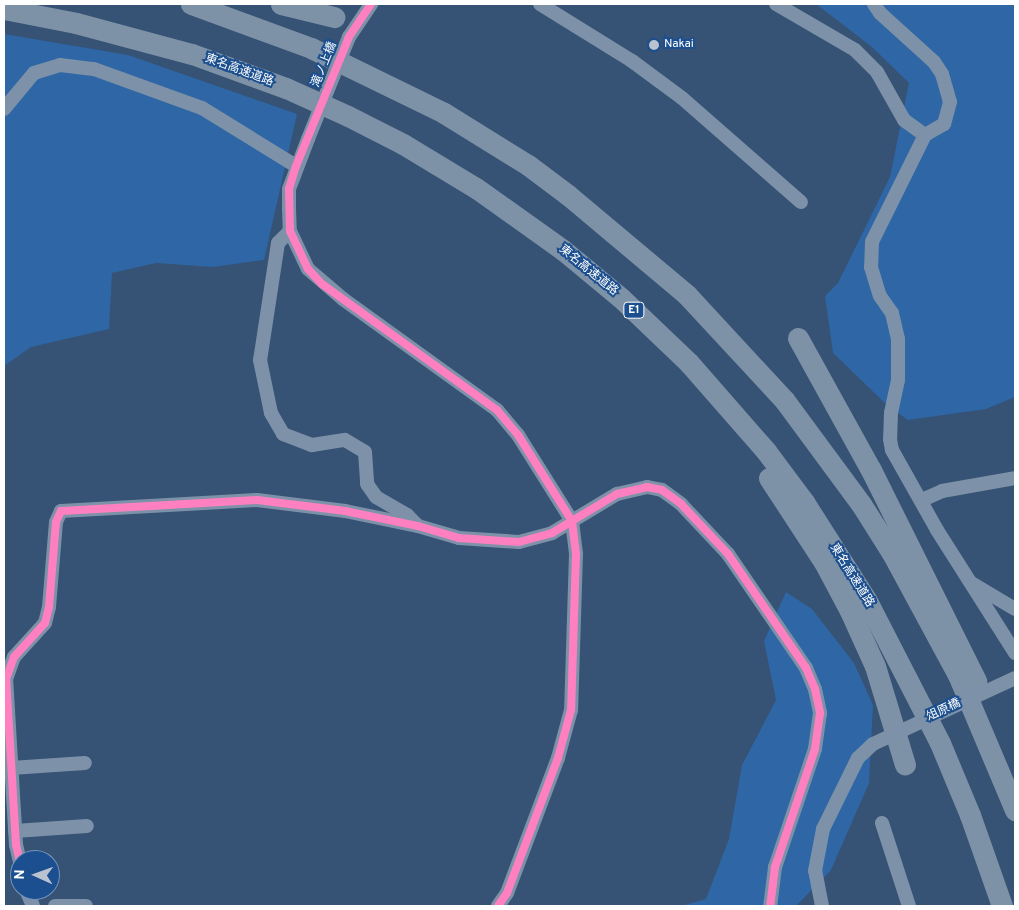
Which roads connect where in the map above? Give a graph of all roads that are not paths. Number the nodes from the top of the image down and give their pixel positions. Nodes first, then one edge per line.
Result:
1 (191, 4) edge
2 (282, 4) edge
3 (371, 4) edge
4 (540, 4) edge
5 (776, 4) edge
6 (874, 4) edge
7 (4, 9) edge
8 (334, 17) dead end
9 (4, 109) edge
10 (925, 135) junction
11 (296, 166) junction
12 (801, 202) dead end
13 (504, 207) junction
14 (290, 231) junction
15 (798, 338) dead end
16 (1015, 478) edge
17 (922, 500) junction
18 (572, 521) junction
19 (418, 526) junction
20 (972, 584) junction
21 (1015, 609) edge
22 (1015, 653) edge
23 (1015, 678) edge
24 (85, 762) dead end
25 (905, 765) dead end
26 (11, 768) junction
27 (1015, 779) edge
28 (1015, 810) edge
29 (882, 823) dead end
30 (87, 826) dead end
31 (15, 830) junction
32 (18, 850) edge
33 (55, 906) edge
34 (86, 906) edge
35 (498, 906) edge
36 (770, 906) edge
37 (822, 906) edge
38 (909, 906) edge
39 (1002, 906) edge

1 - 28 highway
2 - 8 highway
3 - 11 street, 滝ノ上橋, bridge
4 - 12 street
5 - 10 street
6 - 10 street
7 - 13 highway, 東名高速道路 / E1
9 - 11 street
10 - 17 street
11 - 14 street, 滝ノ上橋
13 - 25 highway
13 - 39 highway, 東名高速道路 / E1
14 - 18 street
14 - 19 street
15 - 27 highway
16 - 17 street
17 - 20 street
18 - 19 street
18 - 35 street
18 - 36 street
19 - 26 street
20 - 21 street
20 - 22 street
23 - 37 street, 俎原橋, bridge
24 - 26 street
26 - 31 street
29 - 38 street
30 - 31 street
31 - 32 street
33 - 34 street

